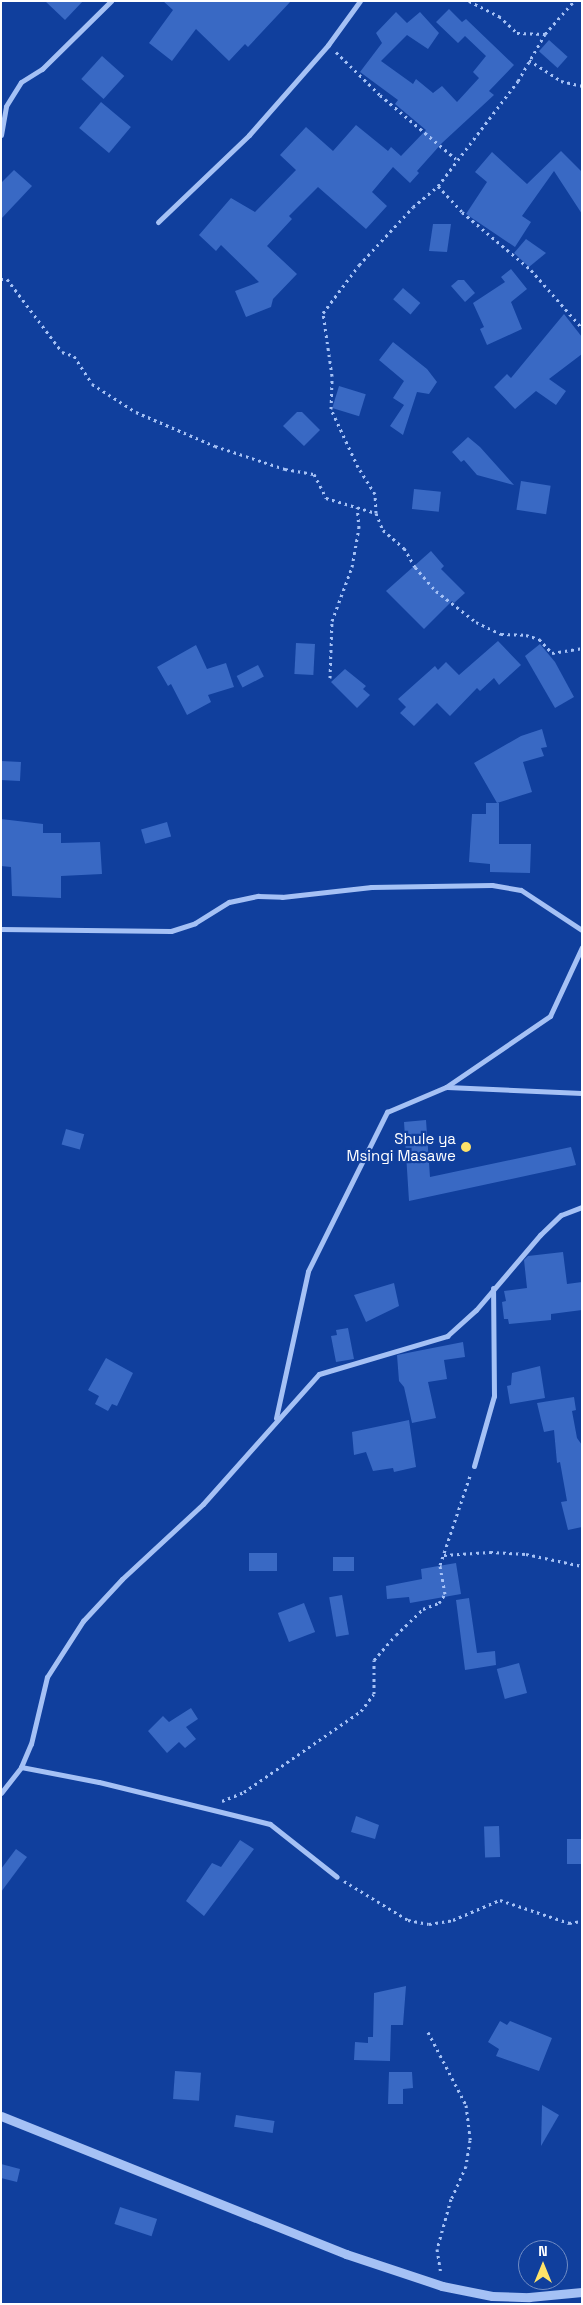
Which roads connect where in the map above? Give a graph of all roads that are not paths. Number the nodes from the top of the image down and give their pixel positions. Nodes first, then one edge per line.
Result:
1 (110, 1) edge
2 (360, 1) edge
3 (1, 135) edge
4 (158, 222) dead end
5 (1, 929) edge
6 (582, 930) edge
7 (582, 946) edge
8 (446, 1086) junction
9 (582, 1093) edge
10 (582, 1207) edge
11 (493, 1288) junction
12 (276, 1420) junction
13 (474, 1466) road end
14 (21, 1767) junction
15 (1, 1793) edge
16 (337, 1877) road end
17 (1, 2116) edge
18 (582, 2292) edge

1 - 3 street
2 - 4 street
5 - 6 street
7 - 8 street
8 - 9 street
8 - 12 street
10 - 11 street
11 - 12 street
11 - 13 street
12 - 14 street
14 - 15 street
14 - 16 street
17 - 18 street

